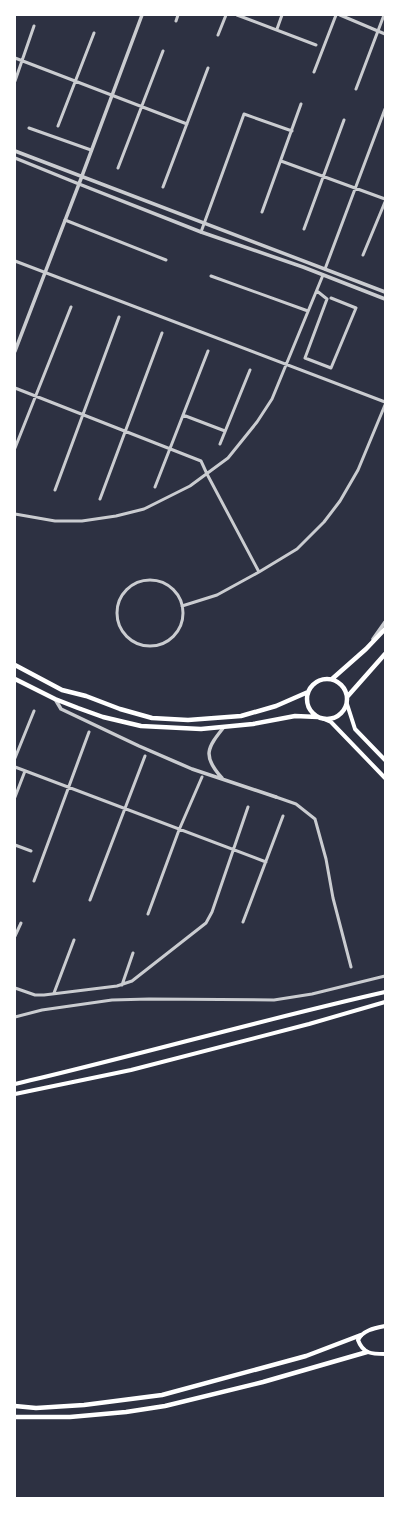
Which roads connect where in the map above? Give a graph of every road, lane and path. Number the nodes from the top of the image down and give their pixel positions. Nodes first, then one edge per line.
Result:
1 (142, 15) edge
2 (178, 15) edge
3 (226, 15) edge
4 (237, 15) edge
5 (282, 15) edge
6 (336, 15) edge
7 (340, 15) edge
8 (384, 15) edge
9 (176, 20) dead end
10 (34, 26) dead end
11 (277, 29) junction
12 (378, 31) junction
13 (94, 32) dead end
14 (385, 34) edge
15 (218, 35) dead end
16 (316, 45) dead end
17 (163, 51) dead end
18 (15, 58) edge
19 (23, 61) junction
20 (208, 68) dead end
21 (314, 72) dead end
22 (15, 81) edge
23 (76, 82) junction
24 (356, 89) dead end
25 (111, 96) junction
26 (301, 104) dead end
27 (142, 107) junction
28 (385, 109) edge
29 (344, 120) dead end
30 (187, 124) junction
31 (58, 126) dead end
32 (29, 128) dead end
33 (292, 131) junction
34 (91, 150) junction
35 (15, 151) edge
36 (15, 158) edge
37 (281, 161) junction
38 (118, 168) dead end
39 (82, 176) junction
40 (324, 176) junction
41 (79, 184) junction
42 (163, 187) dead end
43 (354, 188) junction
44 (385, 200) edge
45 (262, 212) dead end
46 (65, 220) junction
47 (204, 224) junction
48 (304, 229) dead end
49 (201, 232) junction
50 (364, 256) dead end
51 (15, 260) edge
52 (166, 260) dead end
53 (325, 269) junction
54 (45, 272) junction
55 (322, 275) junction
56 (211, 276) dead end
57 (317, 291) junction
58 (385, 292) edge
59 (331, 298) dead end
60 (385, 299) edge
61 (71, 307) dead end
62 (308, 311) junction
63 (119, 317) dead end
64 (162, 333) dead end
65 (208, 350) dead end
66 (15, 351) edge
67 (287, 364) junction
68 (250, 370) dead end
69 (15, 388) edge
70 (35, 395) junction
71 (385, 402) edge
72 (385, 405) edge
73 (83, 414) junction
74 (183, 415) junction
75 (126, 431) junction
76 (226, 431) junction
77 (220, 444) dead end
78 (15, 448) edge
79 (170, 448) junction
80 (207, 474) junction
81 (155, 487) dead end
82 (55, 490) dead end
83 (100, 499) dead end
84 (15, 514) edge
85 (259, 572) junction
86 (182, 606) junction
87 (385, 622) edge
88 (385, 629) edge
89 (366, 649) junction
90 (385, 654) edge
91 (385, 657) edge
92 (15, 665) edge
93 (375, 665) junction
94 (15, 679) edge
95 (332, 679) junction
96 (308, 692) junction
97 (347, 697) junction
98 (55, 699) junction
99 (347, 704) junction
100 (34, 711) dead end
101 (318, 717) junction
102 (324, 719) junction
103 (224, 727) junction
104 (89, 732) dead end
105 (145, 756) dead end
106 (15, 758) edge
107 (385, 760) edge
108 (15, 767) edge
109 (25, 771) junction
110 (202, 777) dead end
111 (385, 778) edge
112 (222, 779) junction
113 (68, 787) junction
114 (15, 796) edge
115 (276, 797) joint
116 (248, 807) dead end
117 (124, 809) junction
118 (283, 816) dead end
119 (180, 830) junction
120 (15, 845) edge
121 (234, 850) junction
122 (31, 851) dead end
123 (266, 862) junction
124 (34, 881) dead end
125 (90, 900) dead end
126 (148, 914) dead end
127 (243, 922) dead end
128 (21, 923) dead end
129 (15, 936) edge
130 (74, 940) dead end
131 (133, 953) dead end
132 (351, 967) dead end
133 (385, 976) edge
134 (122, 985) junction
135 (15, 988) edge
136 (385, 992) edge
137 (54, 993) junction
138 (385, 1002) edge
139 (15, 1017) edge
140 (15, 1084) edge
141 (15, 1094) edge
142 (385, 1326) edge
143 (361, 1335) junction
144 (367, 1352) junction
145 (385, 1354) edge
146 (15, 1406) edge
147 (15, 1417) edge

1 - 25 street
2 - 9 street
3 - 15 street
4 - 11 street
5 - 11 street
6 - 21 street
7 - 12 street
8 - 12 street
10 - 19 street
11 - 16 street
12 - 14 street
12 - 24 street
13 - 23 street
17 - 27 street
18 - 19 street
19 - 22 street
19 - 23 street
20 - 30 street
23 - 25 street
23 - 31 street
25 - 27 street
25 - 34 street
26 - 33 street
27 - 30 street
27 - 38 street
28 - 43 street
29 - 40 street
30 - 42 street
32 - 34 street
33 - 37 street
33 - 47 street
34 - 39 street
35 - 39 street
36 - 41 street
37 - 40 street
37 - 45 street
39 - 41 street
39 - 47 street
40 - 43 street
40 - 48 street
41 - 46 street
41 - 49 street
43 - 44 street
43 - 53 street
44 - 50 street
46 - 52 street
46 - 54 street
47 - 49 street
47 - 53 street
49 - 55 street
51 - 54 street
53 - 55 street
53 - 58 street
54 - 66 street
54 - 67 street
55 - 57 street
55 - 60 street
56 - 62 street
57 - 59 street
57 - 62 street
61 - 70 street
62 - 67 street
63 - 73 street
64 - 75 street
65 - 74 street
67 - 71 street
67 - 80 street
68 - 76 street
69 - 70 street
70 - 73 street
70 - 78 street
72 - 85 street
73 - 75 street
73 - 82 street
74 - 76 street
74 - 79 street
75 - 79 street
75 - 83 street
76 - 77 street
79 - 80 street
79 - 81 street
80 - 84 street
80 - 85 street
85 - 86 street
86 - 86 street
87 - 89 street
88 - 89 main road
89 - 95 main road
90 - 93 main road
91 - 93 street
92 - 96 main road
93 - 97 main road
94 - 98 main road
95 - 96 main road
95 - 97 main road
96 - 101 main road
97 - 99 main road
98 - 103 main road
98 - 112 street
99 - 102 main road
99 - 107 main road
100 - 106 street
101 - 102 main road
101 - 103 main road
102 - 111 main road
103 - 112 street
104 - 113 street
105 - 117 street
108 - 109 street
109 - 113 street
109 - 114 street
110 - 119 street
112 - 115 street
113 - 117 street
113 - 124 street
115 - 132 street
116 - 121 street
117 - 119 street
117 - 125 street
118 - 123 street
119 - 121 street
119 - 126 street
120 - 122 street
121 - 123 street
121 - 134 street
123 - 127 street
128 - 129 street
130 - 137 street
131 - 134 street
133 - 139 street
134 - 137 street
135 - 137 street
136 - 140 main road
138 - 141 main road
142 - 143 main road
143 - 144 main road
143 - 146 main road
144 - 145 main road
144 - 147 main road

